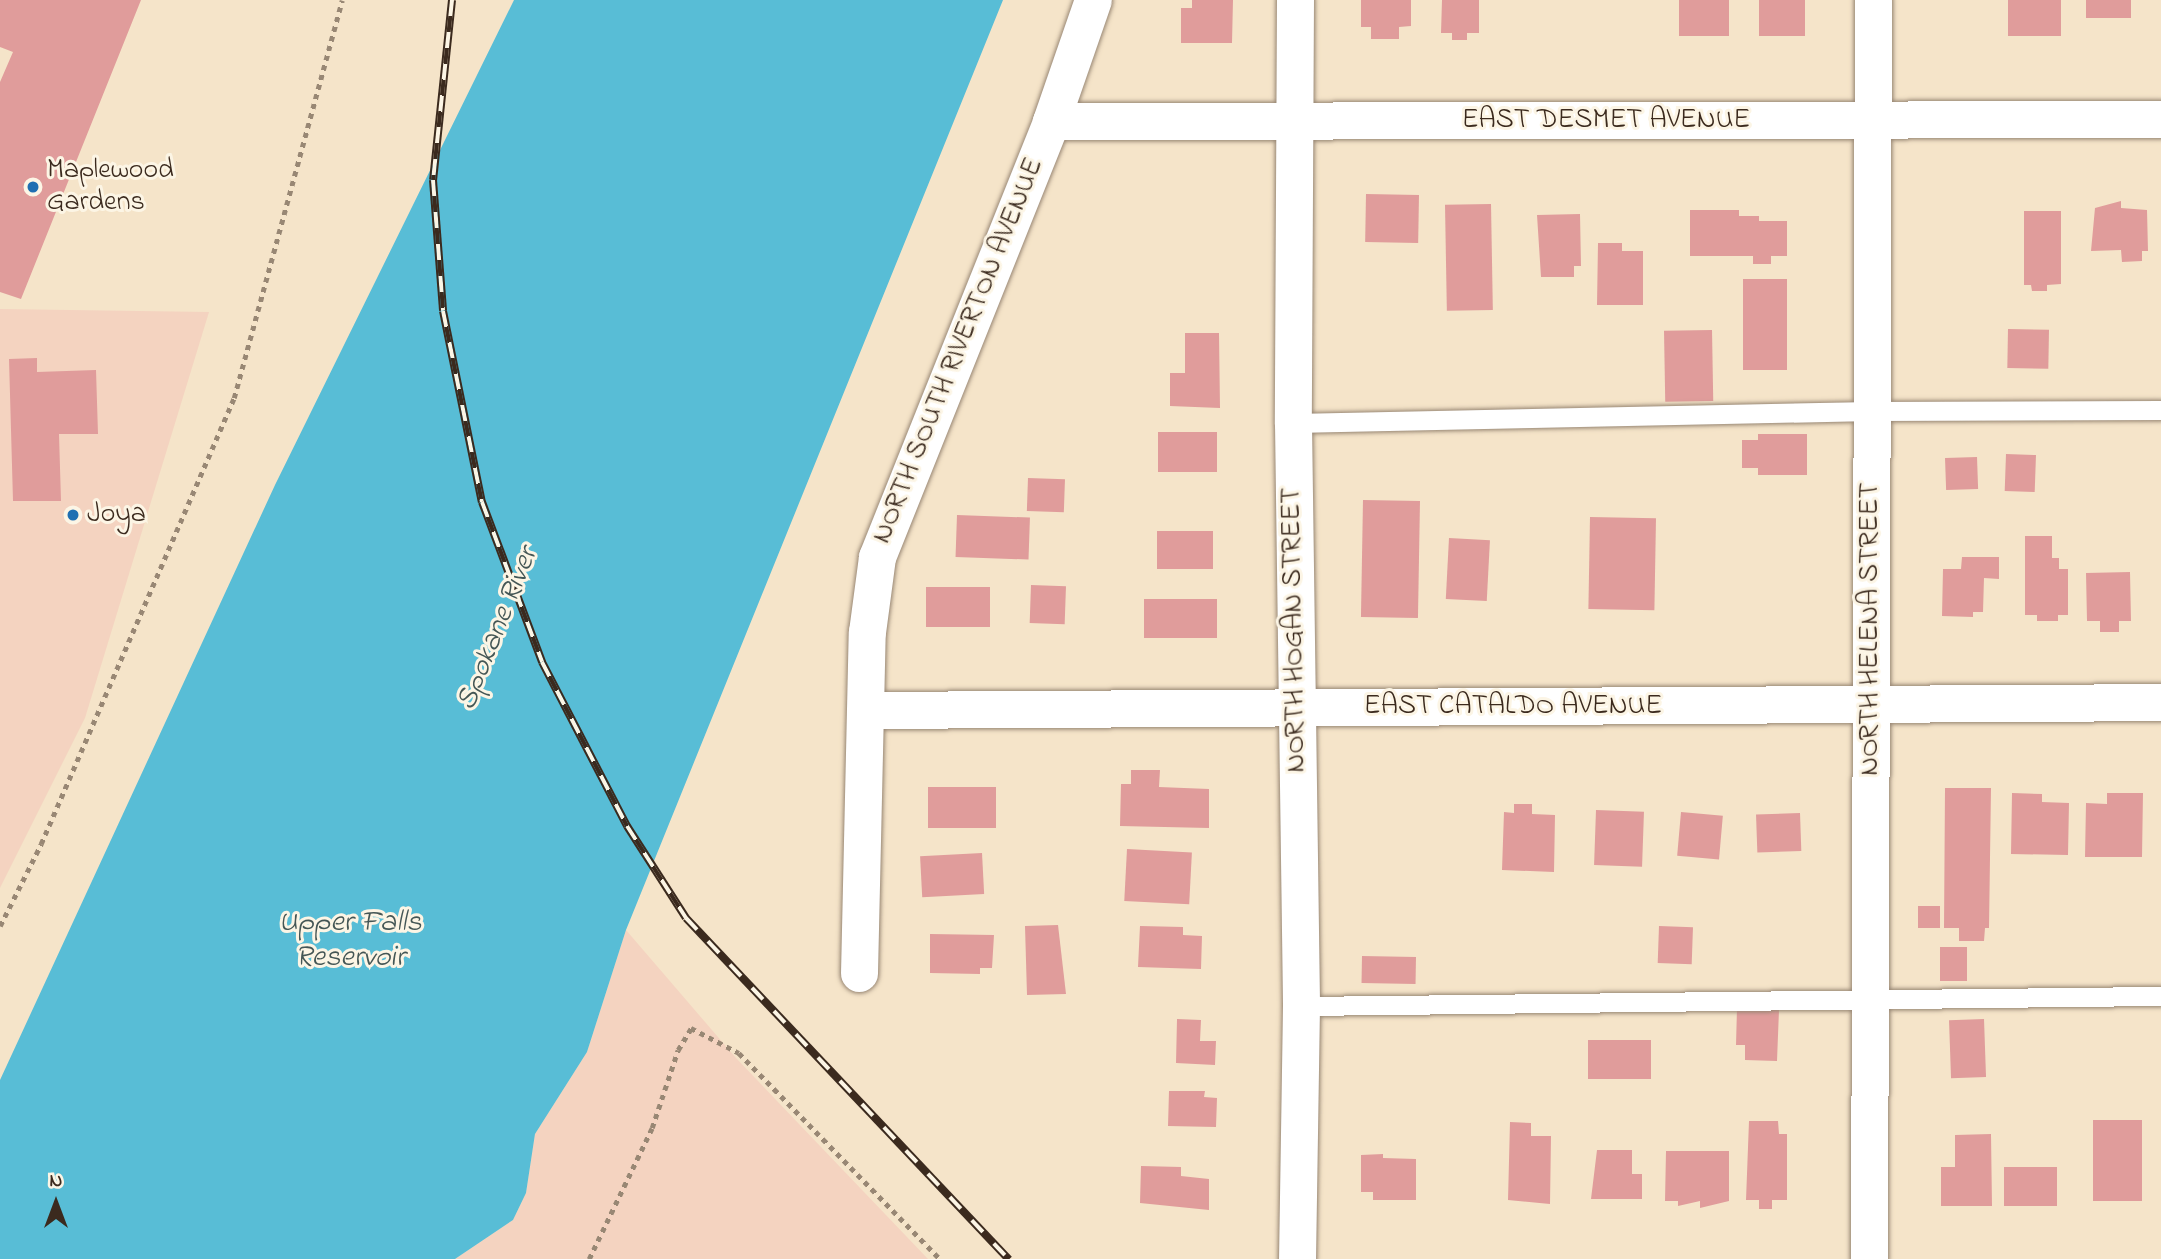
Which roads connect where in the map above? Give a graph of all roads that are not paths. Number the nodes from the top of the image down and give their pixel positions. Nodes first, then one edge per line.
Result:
1 (1093, 0) edge
2 (1295, 0) edge
3 (1873, 0) edge
4 (2161, 119) edge
5 (1873, 120) junction
6 (1051, 121) junction
7 (1296, 122) junction
8 (2161, 410) edge
9 (1872, 411) junction
10 (1293, 423) junction
11 (2161, 702) edge
12 (1871, 704) junction
13 (1295, 709) junction
14 (866, 710) junction
15 (859, 973) dead end
16 (2161, 996) edge
17 (1870, 1002) junction
18 (1301, 1006) junction
19 (1297, 1259) edge
20 (1870, 1259) edge

1 - 6 street, NORTH SOUTH RIVERTON AVENUE
2 - 7 street, NORTH HOGAN STREET
3 - 5 street, NORTH HELENA STREET
4 - 5 street, EAST DESMET AVENUE
5 - 7 street, EAST DESMET AVENUE
5 - 9 street, NORTH HELENA STREET
6 - 7 street, EAST DESMET AVENUE
6 - 14 street, NORTH SOUTH RIVERTON AVENUE
7 - 10 street, NORTH HOGAN STREET
8 - 9 lane
9 - 10 lane
9 - 12 street, NORTH HELENA STREET
10 - 13 street, NORTH HOGAN STREET
11 - 12 street, EAST CATALDO AVENUE
12 - 13 street, EAST CATALDO AVENUE
12 - 17 street, NORTH HELENA STREET
13 - 14 street, EAST CATALDO AVENUE
13 - 18 street, NORTH HOGAN STREET
14 - 15 street, NORTH SOUTH RIVERTON AVENUE
16 - 17 lane
17 - 18 lane
17 - 20 street, NORTH HELENA STREET
18 - 19 street, NORTH HOGAN STREET

